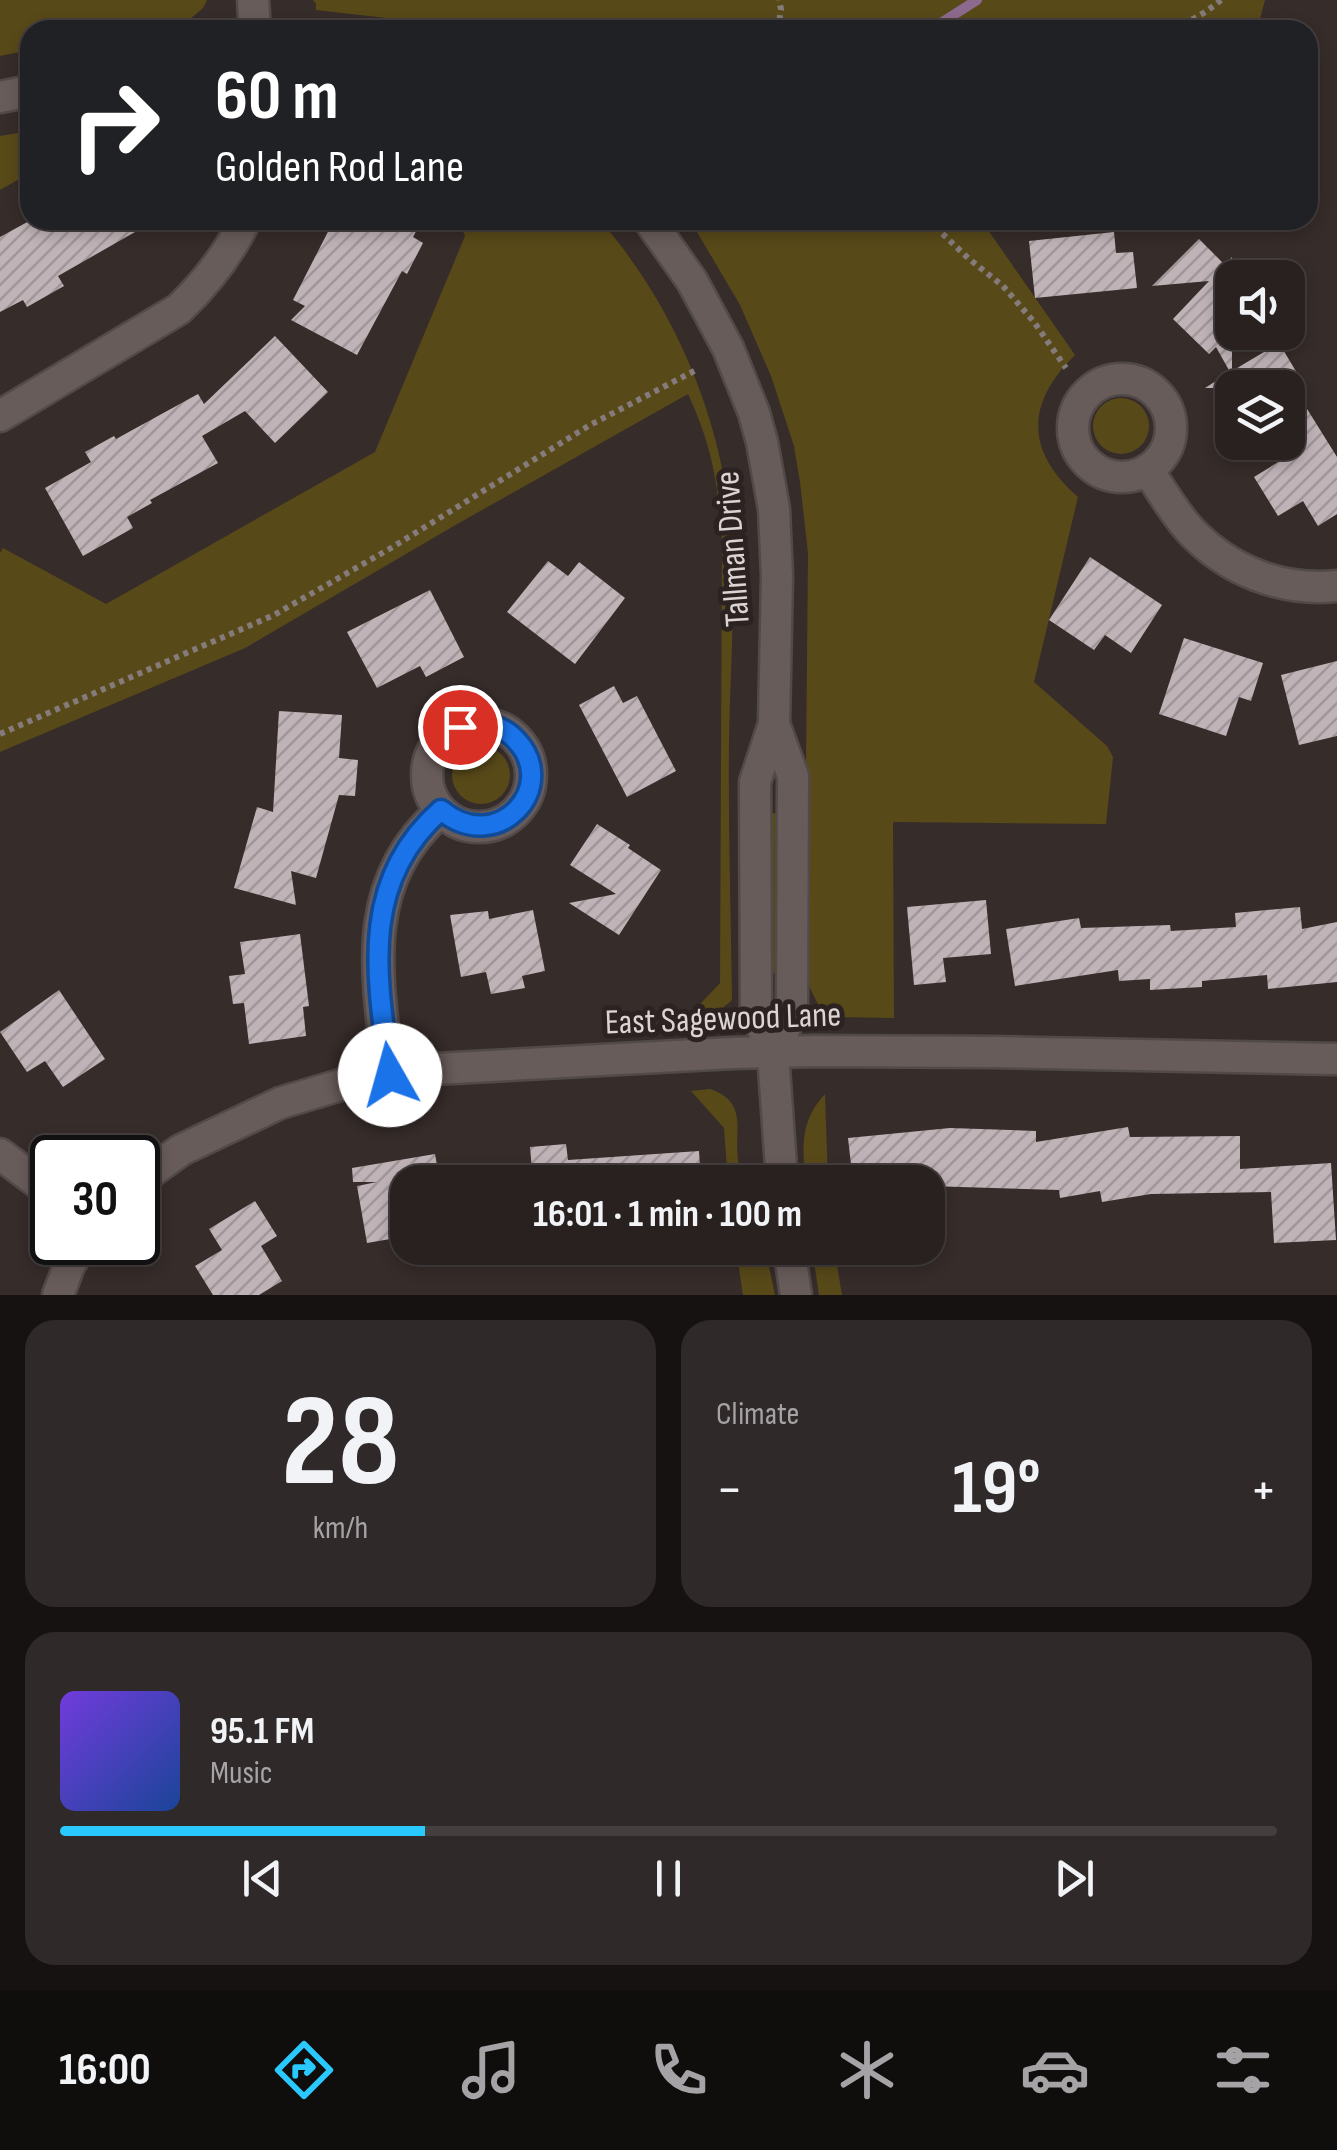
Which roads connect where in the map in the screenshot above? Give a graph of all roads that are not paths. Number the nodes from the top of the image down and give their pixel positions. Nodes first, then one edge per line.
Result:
1 (238, 230) edge
2 (657, 230) edge
3 (0, 416) edge
4 (1148, 470) dead end
5 (1337, 586) edge
6 (441, 810) dead end
7 (773, 1053) junction
8 (1337, 1059) edge
9 (390, 1075) junction
10 (0, 1154) edge
11 (160, 1165) edge
12 (781, 1165) edge
13 (30, 1176) edge
14 (70, 1265) edge
15 (792, 1265) edge
16 (58, 1295) edge
17 (796, 1295) edge

1 - 3 street
2 - 7 street, Tallman Drive
4 - 5 street
6 - 9 street
7 - 8 street, East Sagewood Lane
7 - 9 street, East Sagewood Lane
7 - 12 street, Tallman Drive
9 - 11 street, East Sagewood Lane
10 - 13 street
14 - 16 street
15 - 17 street

